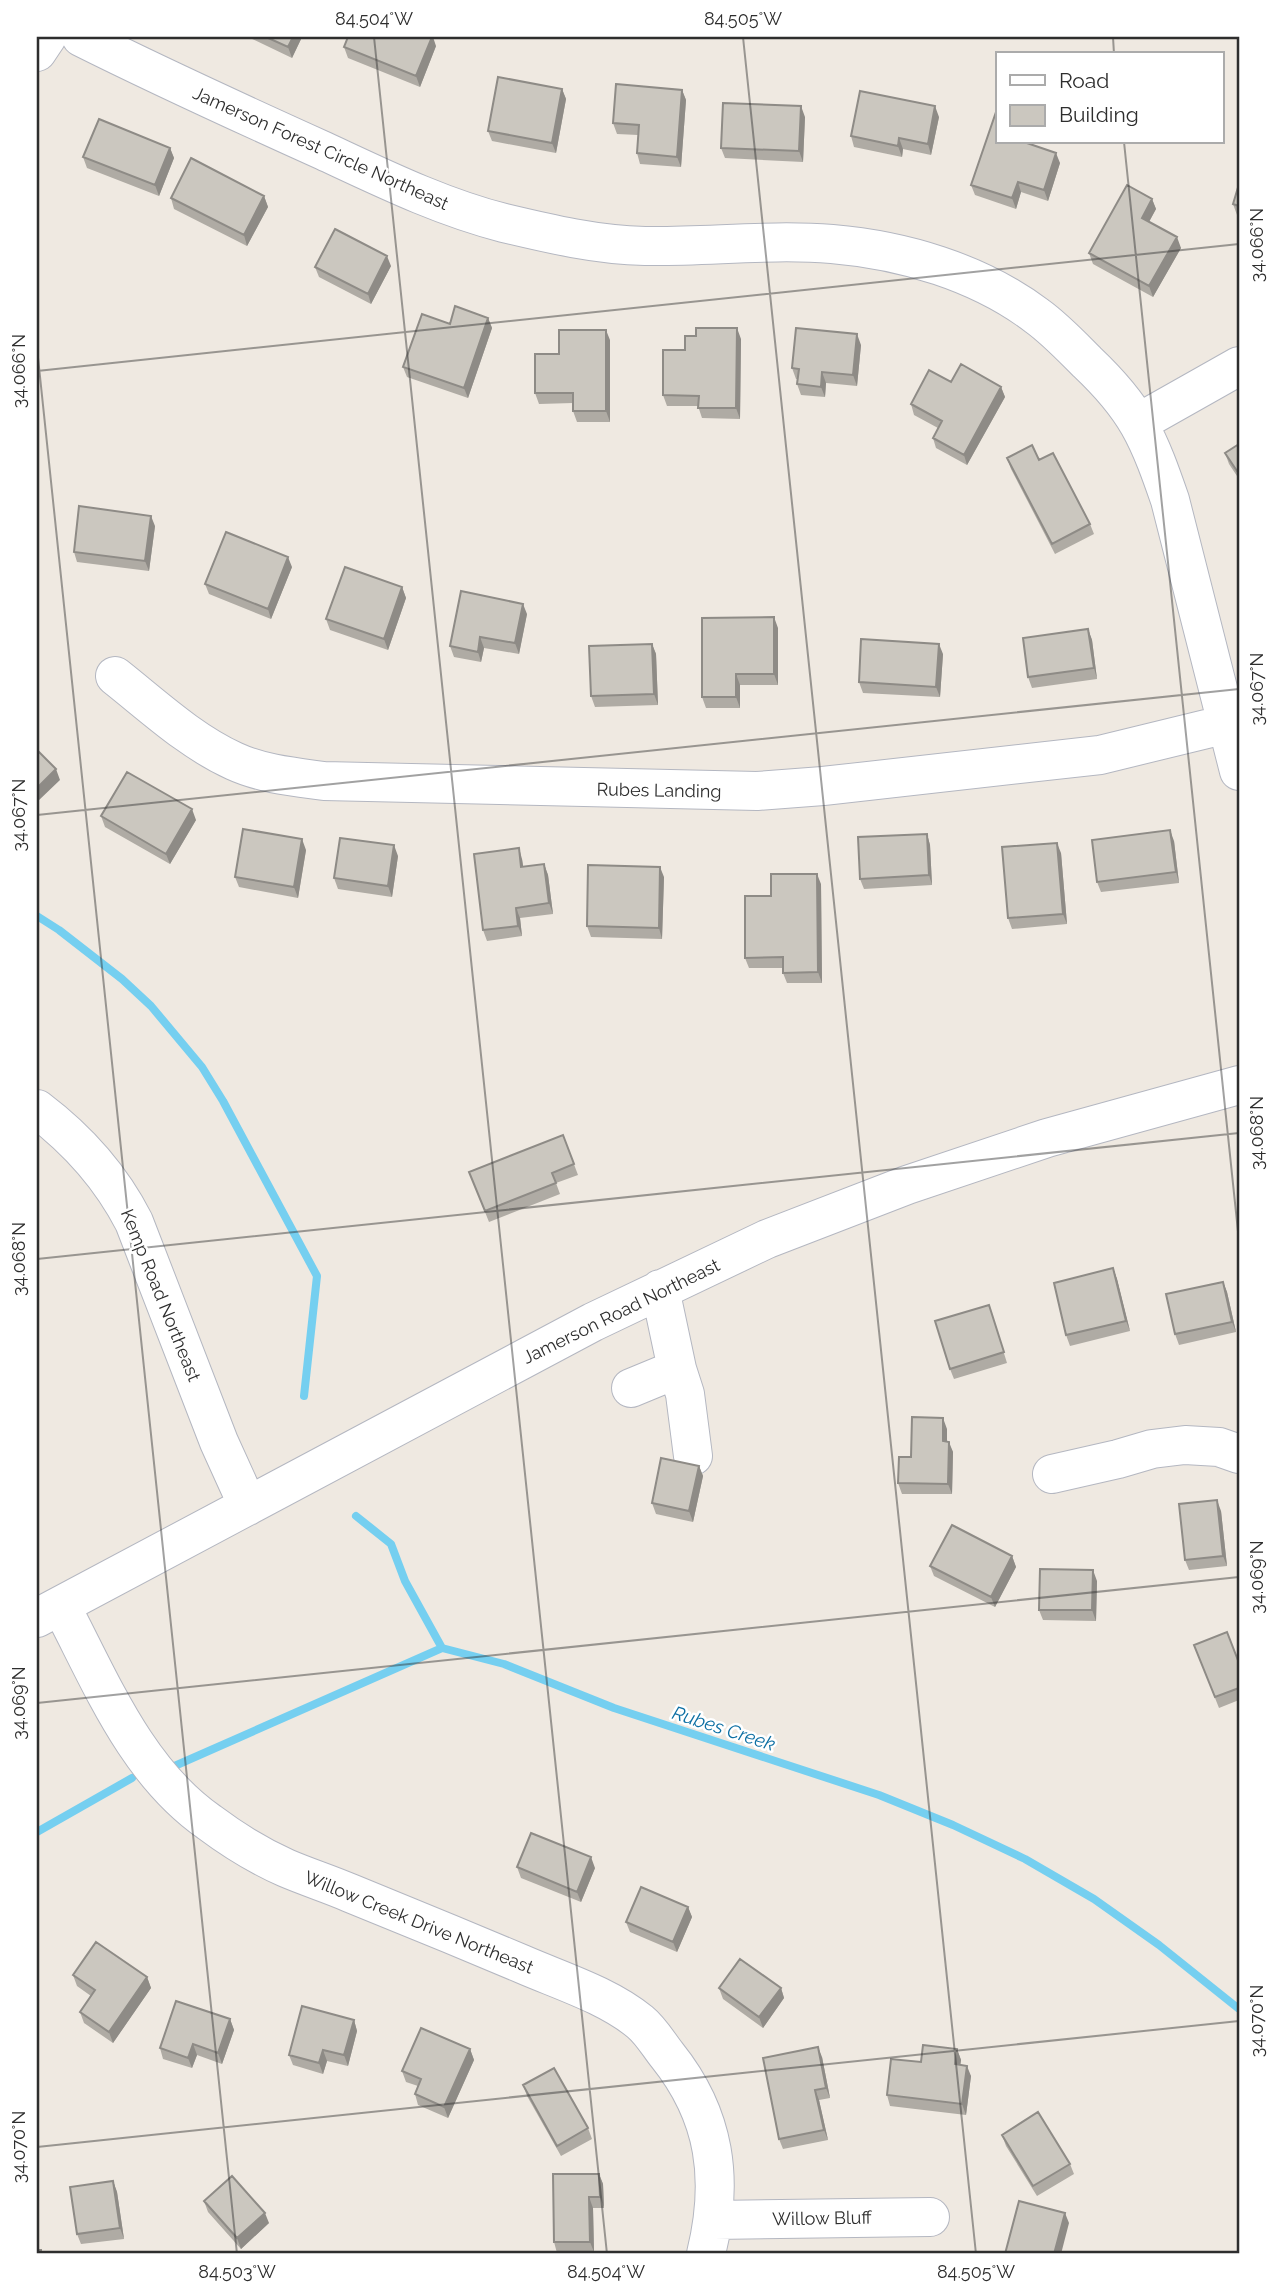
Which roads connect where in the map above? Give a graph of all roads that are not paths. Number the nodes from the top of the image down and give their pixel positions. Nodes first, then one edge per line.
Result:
1 (47, 37) edge
2 (81, 37) edge
3 (37, 52) edge
4 (1239, 366) edge
5 (1138, 423) junction
6 (115, 676) dead end
7 (1227, 724) junction
8 (1239, 771) edge
9 (1239, 1085) edge
10 (37, 1109) edge
11 (660, 1289) junction
12 (677, 1369) junction
13 (631, 1388) dead end
14 (1239, 1454) edge
15 (693, 1456) dead end
16 (1052, 1474) dead end
17 (248, 1506) junction
18 (49, 1612) edge
19 (930, 2217) dead end
20 (710, 2237) edge

1 - 3 street
2 - 5 street, Jamerson Forest Circle Northeast
4 - 5 street
5 - 7 street, Jamerson Forest Circle Northeast
6 - 7 street, Rubes Landing
7 - 8 street, Jamerson Forest Circle Northeast
9 - 11 street, Jamerson Road Northeast
10 - 17 street, Kemp Road Northeast
11 - 12 street
11 - 17 street, Jamerson Road Northeast
12 - 13 street
12 - 15 street
14 - 16 street
17 - 18 street, Jamerson Road Northeast
18 - 20 street, Willow Creek Drive Northeast
19 - 20 street, Willow Bluff

